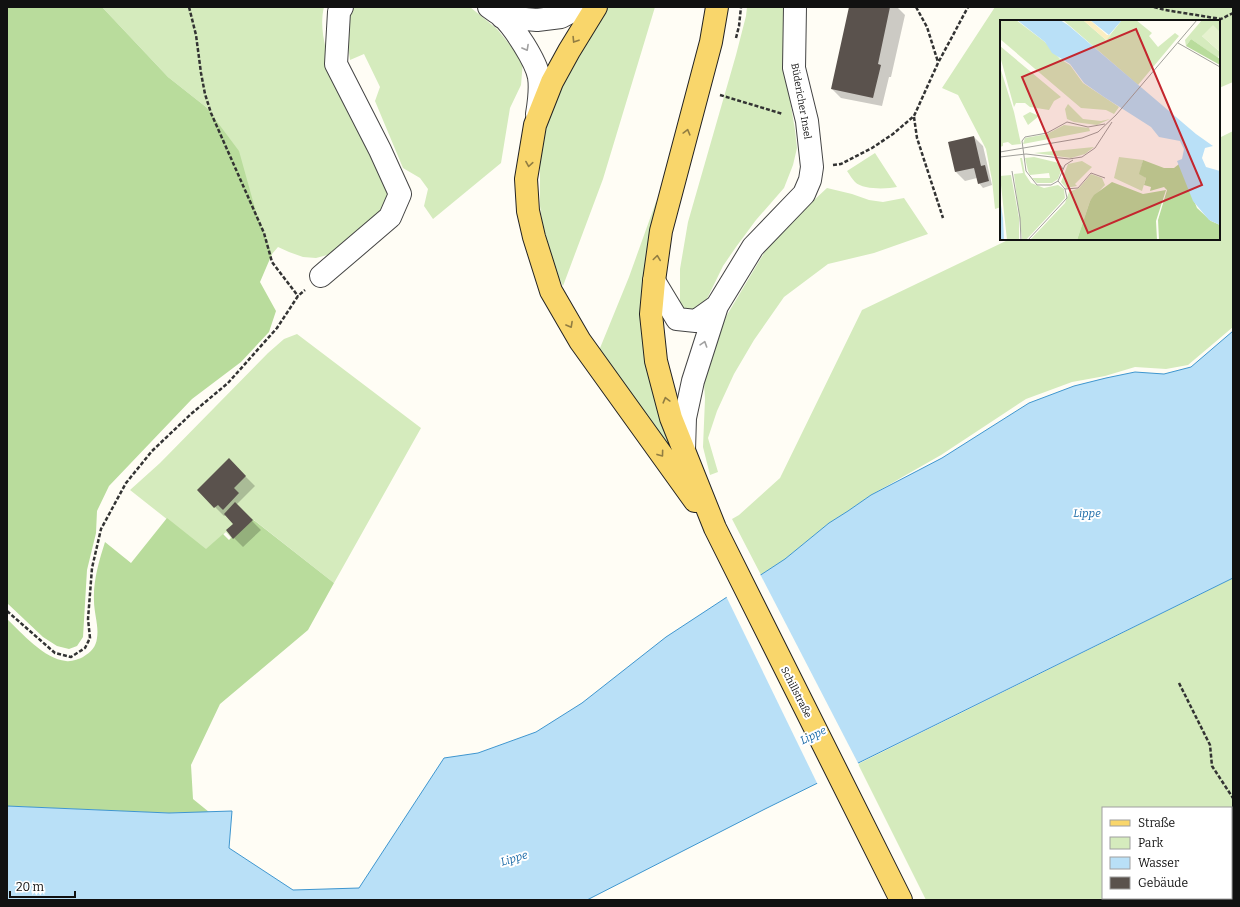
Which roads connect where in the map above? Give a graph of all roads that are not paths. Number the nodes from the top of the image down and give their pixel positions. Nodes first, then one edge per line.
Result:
1 (342, 7) edge
2 (580, 7) edge
3 (596, 7) edge
4 (717, 7) edge
5 (795, 7) edge
6 (496, 12) edge
7 (535, 125) junction
8 (321, 276) road end
9 (654, 281) junction
10 (716, 306) junction
11 (684, 450) junction
12 (715, 528) junction
13 (900, 900) edge

1 - 8 lane
2 - 6 lane
3 -> 7 main road
9 -> 4 main road
5 - 10 lane, Büdericher Insel
6 -> 7 lane
7 -> 12 main road
9 - 10 lane
11 -> 9 main road
11 -> 10 lane
11 - 12 main road
12 - 13 main road, Schillstraße

